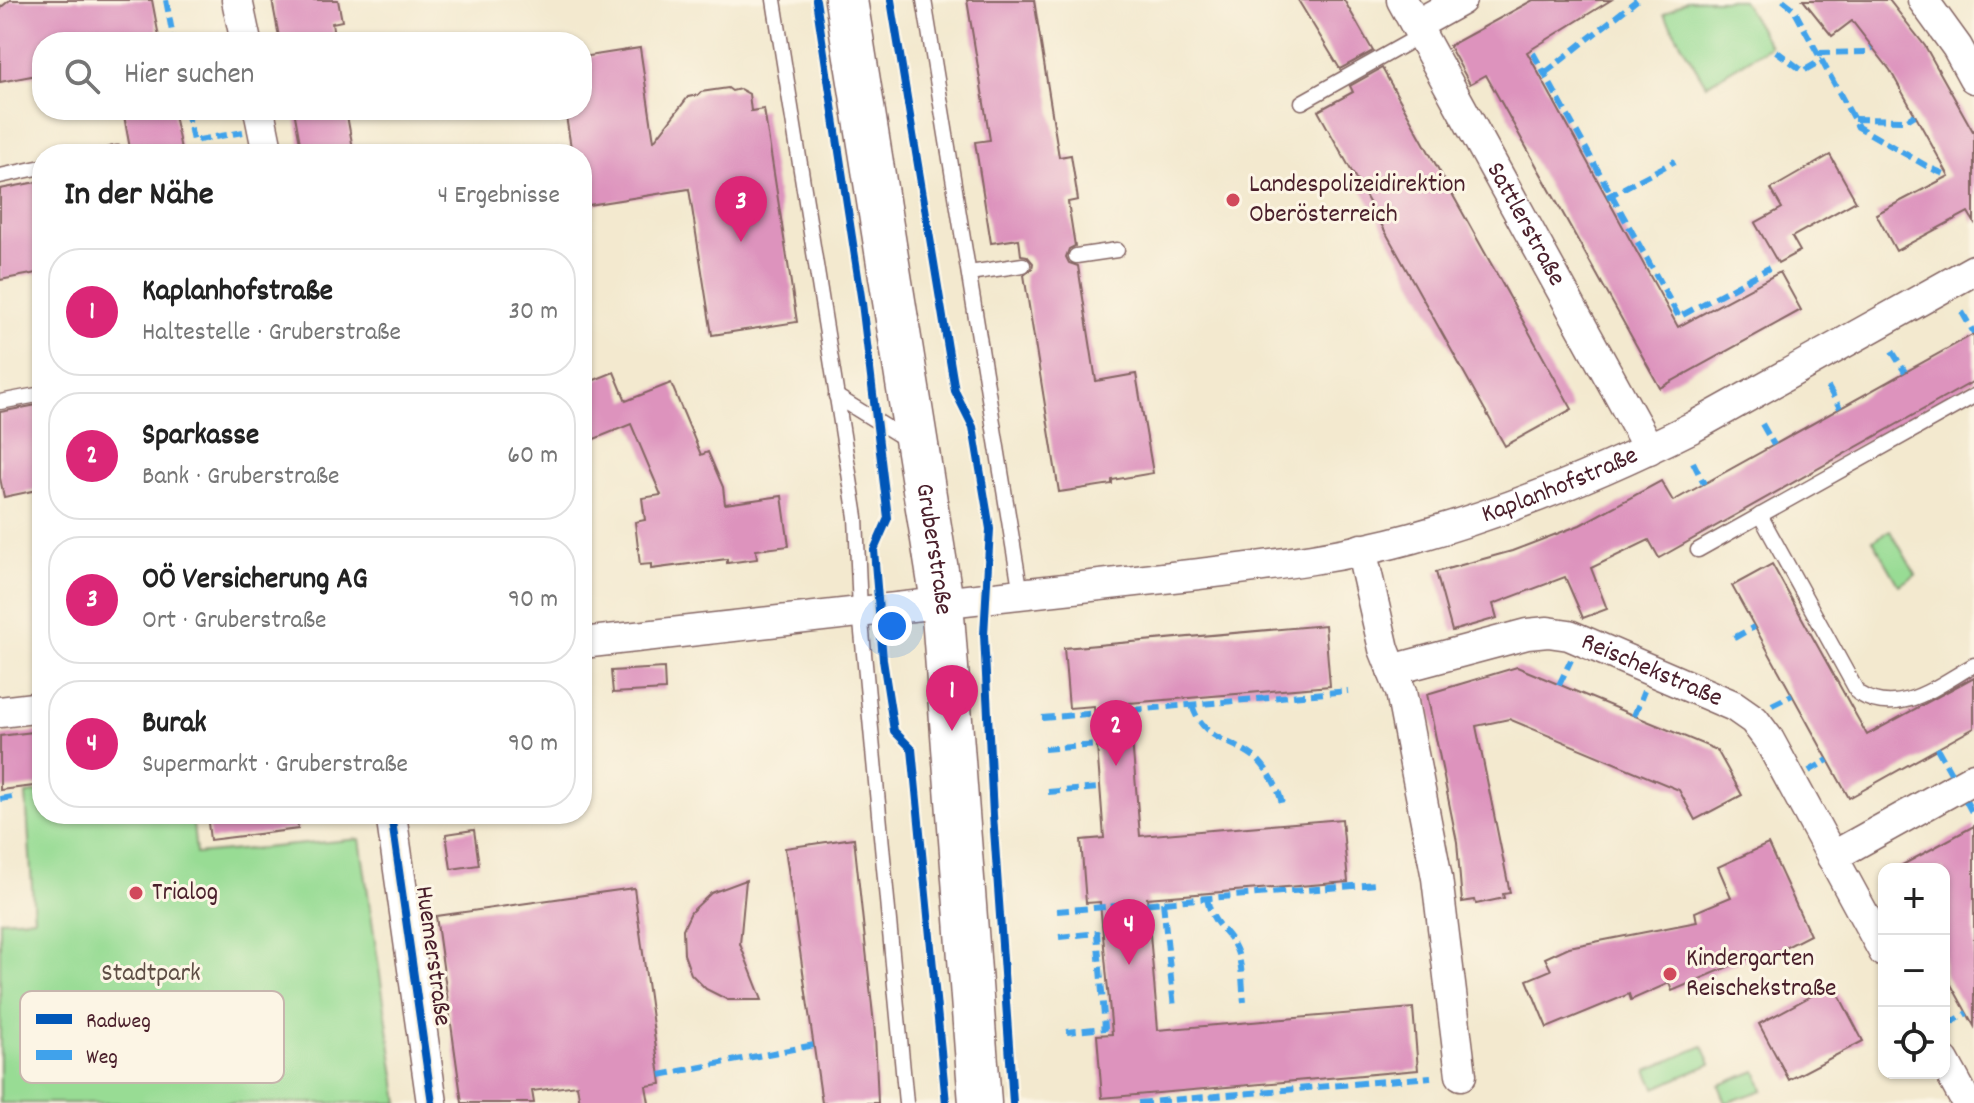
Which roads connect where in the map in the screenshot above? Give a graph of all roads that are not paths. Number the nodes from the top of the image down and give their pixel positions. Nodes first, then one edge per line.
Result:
1 (237, 0) edge
2 (774, 0) edge
3 (846, 0) edge
4 (924, 0) edge
5 (1461, 0) edge
6 (1923, 0) edge
7 (1413, 20) edge
8 (244, 32) edge
9 (1974, 78) edge
10 (1302, 102) dead end
11 (261, 120) edge
12 (266, 144) edge
13 (32, 169) edge
14 (0, 176) edge
15 (1117, 250) dead end
16 (1076, 256) dead end
17 (1023, 265) dead end
18 (1974, 270) edge
19 (969, 273) junction
20 (32, 396) edge
21 (836, 396) junction
22 (1974, 396) edge
23 (0, 402) edge
24 (916, 446) junction
25 (1649, 449) junction
26 (1760, 515) junction
27 (1361, 549) junction
28 (1698, 550) dead end
29 (1021, 594) junction
30 (942, 602) junction
31 (860, 611) junction
32 (592, 642) edge
33 (1974, 665) edge
34 (1392, 670) junction
35 (32, 708) edge
36 (0, 712) edge
37 (1974, 778) edge
38 (392, 824) edge
39 (1832, 857) junction
40 (1878, 941) edge
41 (1950, 1072) edge
42 (1461, 1075) dead end
43 (432, 1103) edge
44 (906, 1103) edge
45 (980, 1103) edge
46 (1967, 1103) edge

1 - 8 street
2 - 21 lane
3 - 24 main road, Gruberstraße
4 - 19 lane
5 - 7 street
6 - 9 street
7 - 10 lane
7 - 25 street, Sattlerstraße
11 - 12 street
13 - 14 lane
15 - 16 lane
17 - 19 lane
18 - 25 street, Kaplanhofstraße
19 - 29 lane
20 - 23 lane
21 - 24 lane
21 - 31 lane
22 - 26 lane
24 - 30 main road, Gruberstraße
25 - 27 street, Kaplanhofstraße
26 - 28 lane
26 - 33 lane
27 - 29 street, Kaplanhofstraße
27 - 34 street
29 - 30 street, Kaplanhofstraße
30 - 31 street, Kaplanhofstraße
30 - 45 main road, Gruberstraße
31 - 32 street, Kaplanhofstraße
31 - 44 lane
34 - 39 street, Reischekstraße
34 - 42 street
35 - 36 street
37 - 39 street
38 - 43 street, Huemerstraße
39 - 40 street, Reischekstraße
41 - 46 street

